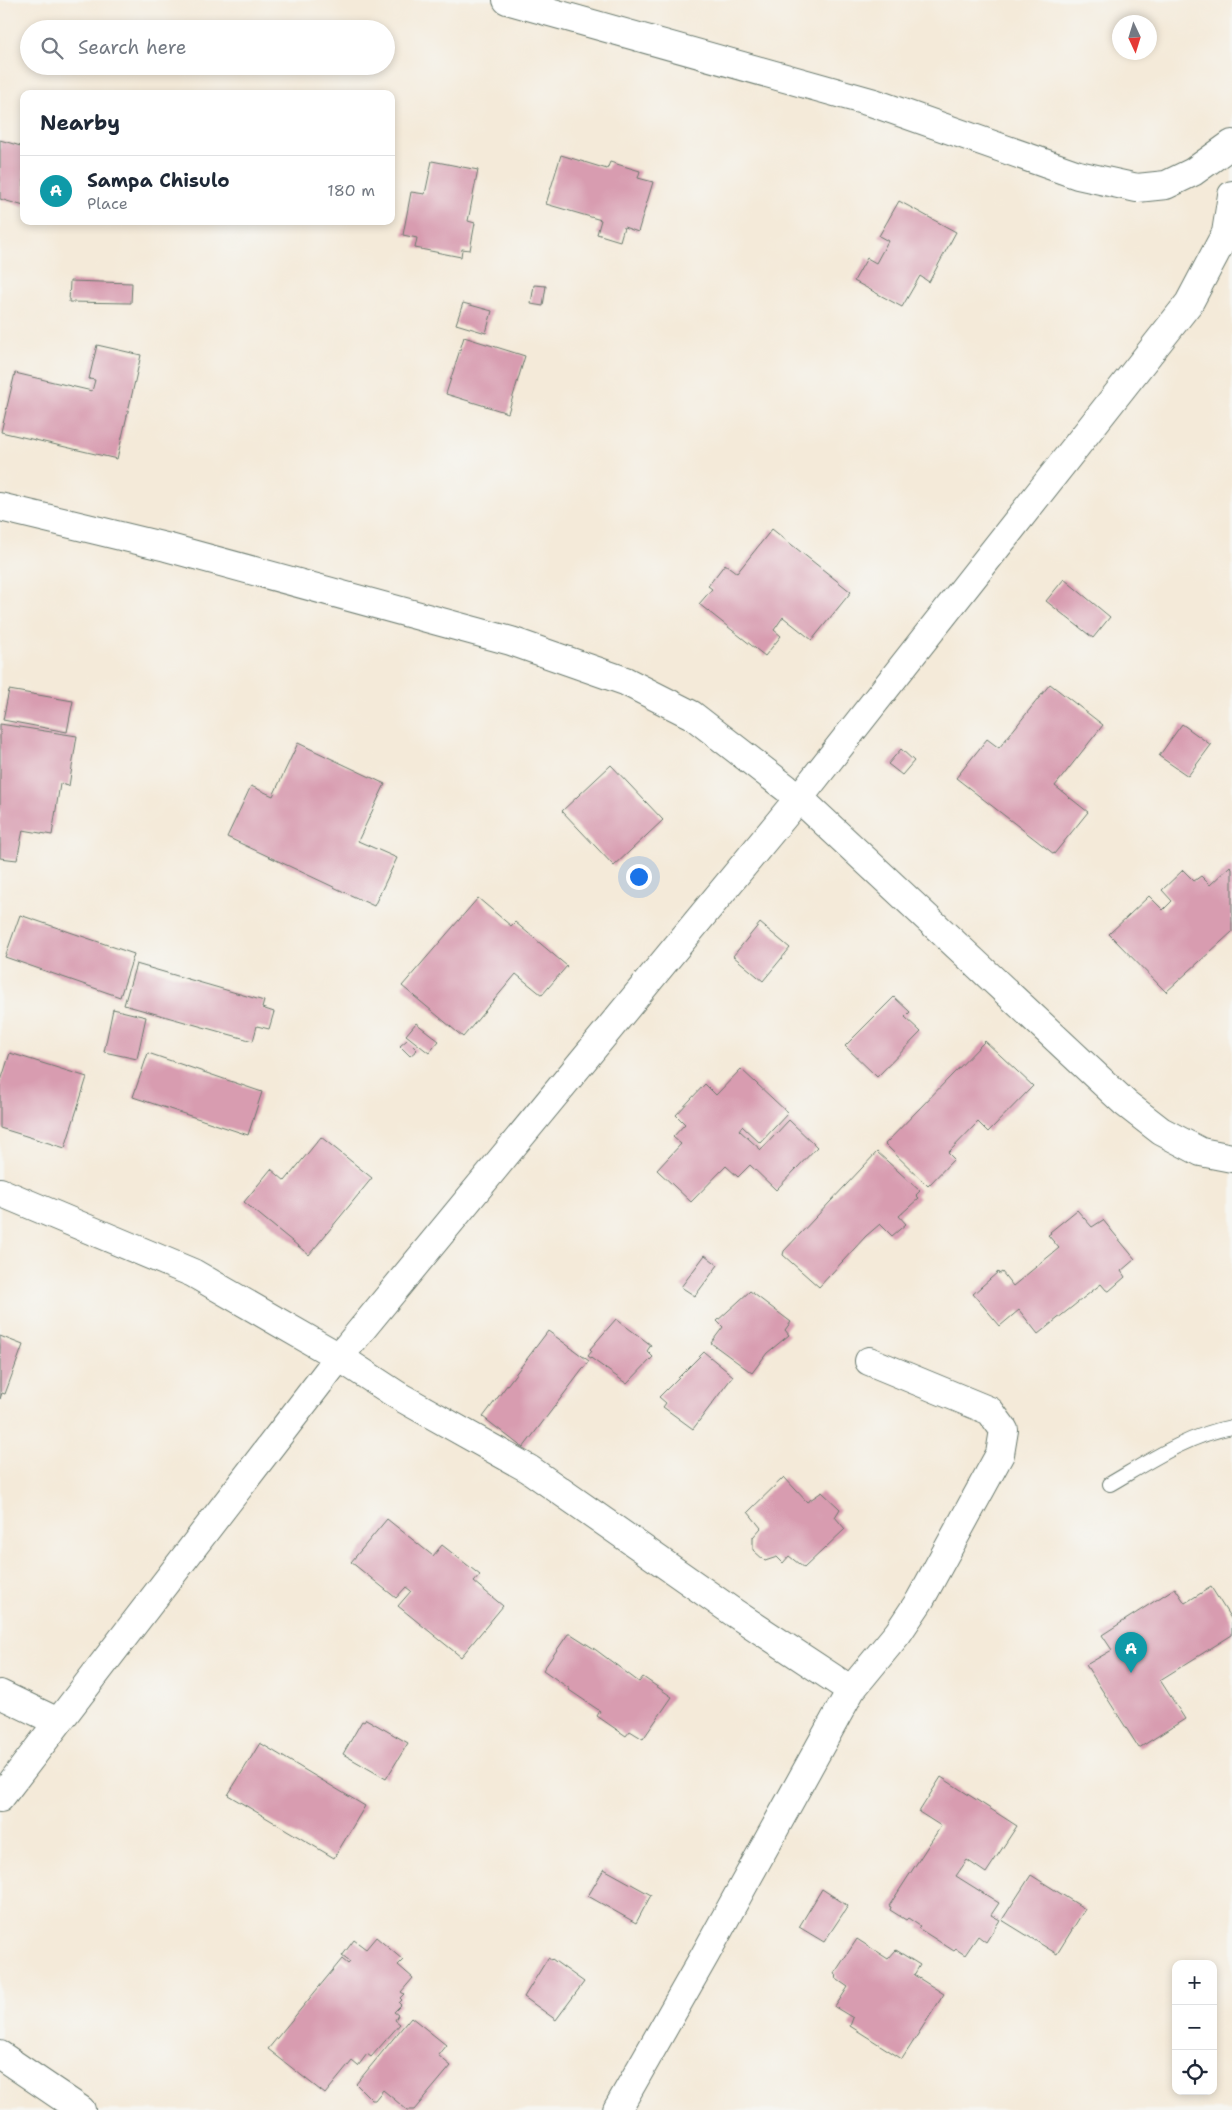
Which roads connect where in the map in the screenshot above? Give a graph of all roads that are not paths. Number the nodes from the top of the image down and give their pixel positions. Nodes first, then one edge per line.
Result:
1 (506, 0) edge
2 (1232, 144) edge
3 (1232, 195) edge
4 (0, 507) edge
5 (799, 798) junction
6 (1232, 1158) edge
7 (0, 1192) edge
8 (339, 1357) junction
9 (869, 1361) dead end
10 (1232, 1427) edge
11 (1110, 1484) dead end
12 (851, 1690) junction
13 (0, 1694) edge
14 (58, 1722) junction
15 (0, 1798) edge
16 (0, 2055) edge
17 (81, 2110) edge
18 (617, 2110) edge

1 - 2 street
3 - 5 street
4 - 5 street
5 - 6 street
5 - 8 street
7 - 8 street
8 - 12 street
8 - 14 street
9 - 12 street
10 - 11 lane
12 - 18 street
13 - 14 street
14 - 15 street
16 - 17 street

